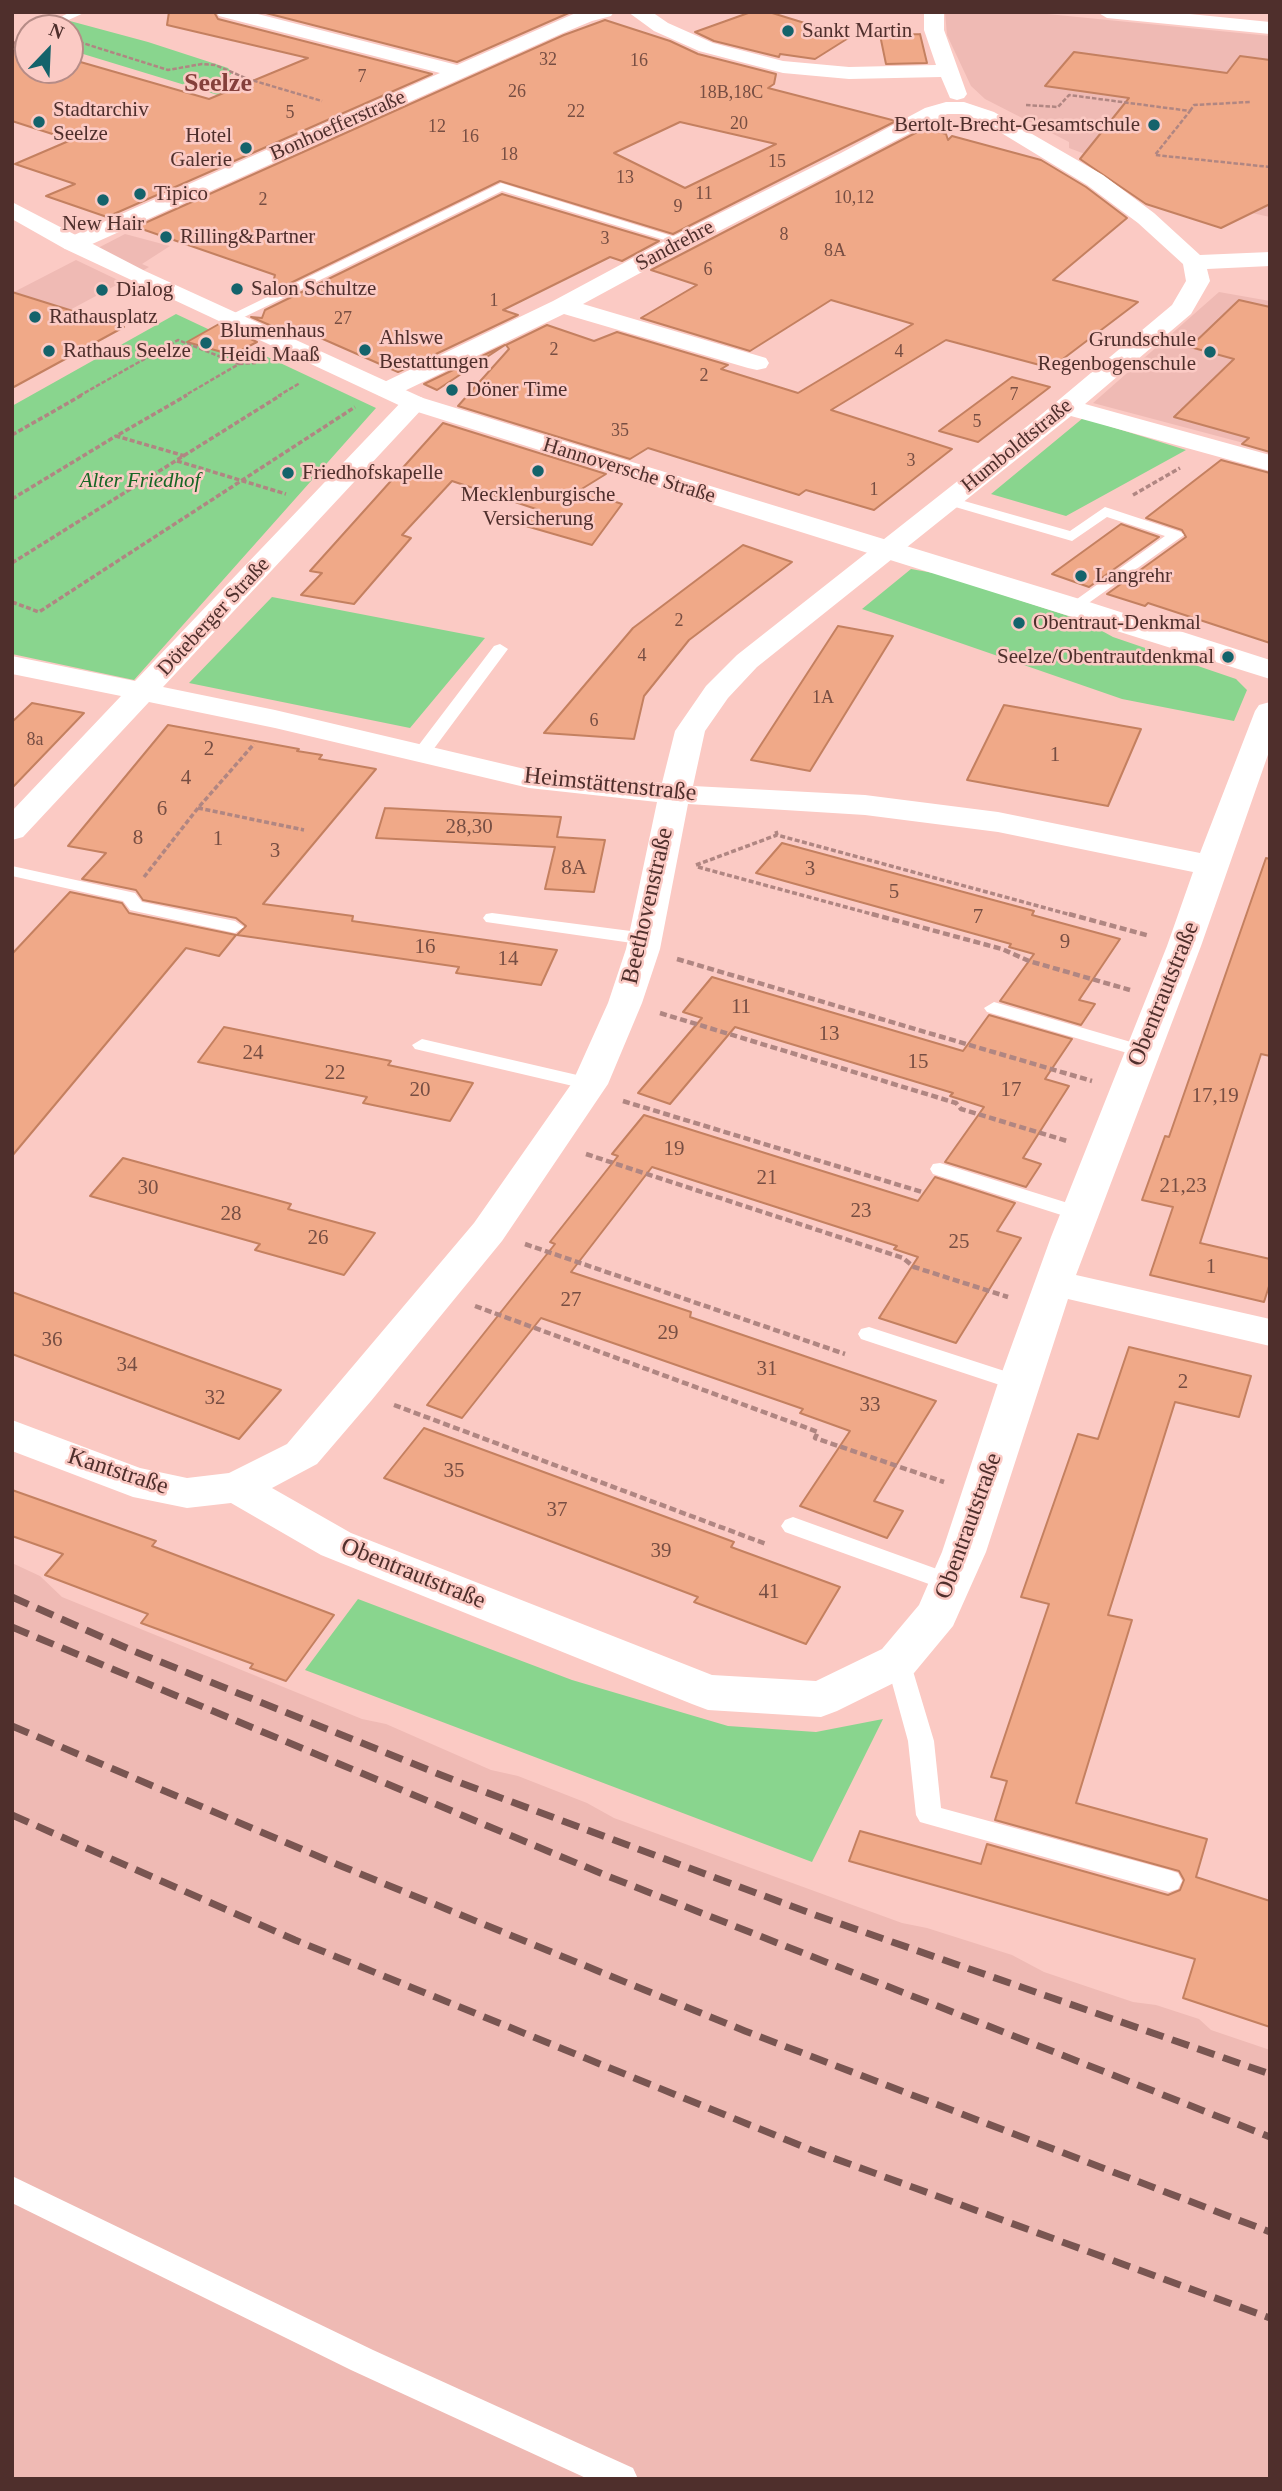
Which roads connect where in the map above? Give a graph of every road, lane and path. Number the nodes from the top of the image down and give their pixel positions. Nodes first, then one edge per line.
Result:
1 (226, 12) edge
2 (604, 12) edge
3 (638, 12) edge
4 (934, 12) edge
5 (1107, 12) edge
6 (1270, 28) edge
7 (84, 44) edge
8 (947, 71) junction
9 (459, 72) junction
10 (1250, 102) dead end
11 (1190, 111) junction
12 (975, 112) junction
13 (367, 114) junction
14 (1270, 167) edge
15 (12, 209) edge
16 (682, 241) junction
17 (73, 244) junction
18 (1270, 259) edge
19 (1194, 262) junction
20 (562, 306) junction
21 (229, 319) junction
22 (757, 363) dead end
23 (239, 364) junction
24 (266, 367) dead end
25 (290, 377) dead end
26 (387, 390) junction
27 (346, 401) dead end
28 (414, 402) junction
29 (1067, 407) junction
30 (12, 435) edge
31 (116, 436) junction
32 (1214, 448) junction
33 (185, 456) junction
34 (176, 461) junction
35 (1270, 463) edge
36 (241, 481) junction
37 (12, 499) edge
38 (950, 501) junction
39 (320, 503) junction
40 (1105, 511) junction
41 (886, 550) junction
42 (12, 563) edge
43 (12, 602) edge
44 (1076, 607) junction
45 (500, 649) dead end
46 (12, 665) edge
47 (1270, 670) edge
48 (145, 691) junction
49 (1270, 711) edge
50 (275, 719) junction
51 (421, 754) junction
52 (673, 793) junction
53 (763, 799) junction
54 (198, 808) junction
55 (12, 830) edge
56 (304, 830) dead end
57 (777, 835) junction
58 (1213, 866) junction
59 (12, 871) edge
60 (129, 897) junction
61 (492, 918) dead end
62 (235, 927) dead end
63 (644, 944) junction
64 (1184, 946) junction
65 (1162, 999) junction
66 (625, 1003) junction
67 (994, 1008) dead end
68 (422, 1045) dead end
69 (1141, 1051) junction
70 (589, 1087) junction
71 (1126, 1090) junction
72 (552, 1143) junction
73 (1102, 1152) junction
74 (940, 1169) dead end
75 (927, 1194) dead end
76 (1080, 1214) junction
77 (488, 1232) junction
78 (438, 1293) junction
79 (1051, 1296) junction
80 (1270, 1333) edge
81 (869, 1335) dead end
82 (853, 1356) dead end
83 (1018, 1382) junction
84 (357, 1391) junction
85 (12, 1435) edge
86 (302, 1454) joint
87 (237, 1487) junction
88 (982, 1495) junction
89 (793, 1526) dead end
90 (771, 1546) dead end
91 (951, 1583) junction
92 (898, 1661) junction
93 (1169, 1881) dead end
94 (12, 2189) edge
95 (622, 2479) edge

1 - 9 street
2 - 9 street, Bonhoefferstraße
3 - 8 street
4 - 8 street
5 - 6 street
7 - 13 path
8 - 12 street
9 - 13 street, Bonhoefferstraße
10 - 11 path
11 - 12 path
11 - 14 path
12 - 16 street, Sandrehre
12 - 19 street
13 - 17 street, Bonhoefferstraße
15 - 17 street, Hannoversche Straße
16 - 20 street, Sandrehre
16 - 21 lane
17 - 21 street, Hannoversche Straße
18 - 19 street
19 - 29 street, Humboldtstraße
20 - 22 street
20 - 26 street, Sandrehre
21 - 26 street, Hannoversche Straße
23 - 24 path
23 - 30 path
23 - 31 path
25 - 33 path
26 - 28 street, Hannoversche Straße
27 - 36 path
28 - 39 street, Döteberger Straße
28 - 41 street, Hannoversche Straße
29 - 32 street
29 - 38 street, Humboldtstraße
31 - 33 path
31 - 37 path
32 - 35 street
32 - 40 path
33 - 34 path
34 - 36 path
34 - 42 path
36 - 39 path
36 - 43 path
38 - 40 lane
38 - 41 street, Humboldtstraße
39 - 48 street, Döteberger Straße
40 - 44 lane
41 - 44 street, Hannoversche Straße
41 - 52 street, Beethovenstraße
44 - 47 street, Hannoversche Straße
45 - 51 lane
46 - 48 street, Heimstättenstraße
48 - 50 street, Heimstättenstraße
48 - 55 street, Döteberger Straße
49 - 58 street, Obentrautstraße
50 - 51 street, Heimstättenstraße
50 - 54 path
51 - 52 street, Heimstättenstraße
52 - 53 street, Heimstättenstraße
52 - 63 street, Beethovenstraße
53 - 57 path
53 - 58 street, Heimstättenstraße
54 - 56 path
54 - 60 path
57 - 64 path
57 - 65 path
58 - 64 street, Obentrautstraße
59 - 60 lane
60 - 62 lane
61 - 63 lane
63 - 66 street, Beethovenstraße
63 - 71 path
64 - 65 street, Obentrautstraße
65 - 69 street, Obentrautstraße
66 - 70 street, Beethovenstraße
66 - 73 path
67 - 69 lane
68 - 70 lane
69 - 71 street, Obentrautstraße
70 - 72 street, Beethovenstraße
70 - 75 path
71 - 73 street, Obentrautstraße
72 - 77 street, Beethovenstraße
72 - 79 path
73 - 76 street, Obentrautstraße
74 - 76 lane
76 - 79 street, Obentrautstraße
77 - 78 street, Beethovenstraße
77 - 82 path
78 - 84 street, Beethovenstraße
78 - 88 path
79 - 80 street
79 - 83 street, Obentrautstraße
81 - 83 lane
83 - 88 street, Obentrautstraße
84 - 86 street, Beethovenstraße
84 - 90 path
85 - 87 street, Kantstraße
86 - 87 street, Kantstraße
87 - 92 street, Obentrautstraße
88 - 91 street, Obentrautstraße
89 - 91 lane
91 - 92 street, Obentrautstraße
92 - 93 lane
94 - 95 lane

